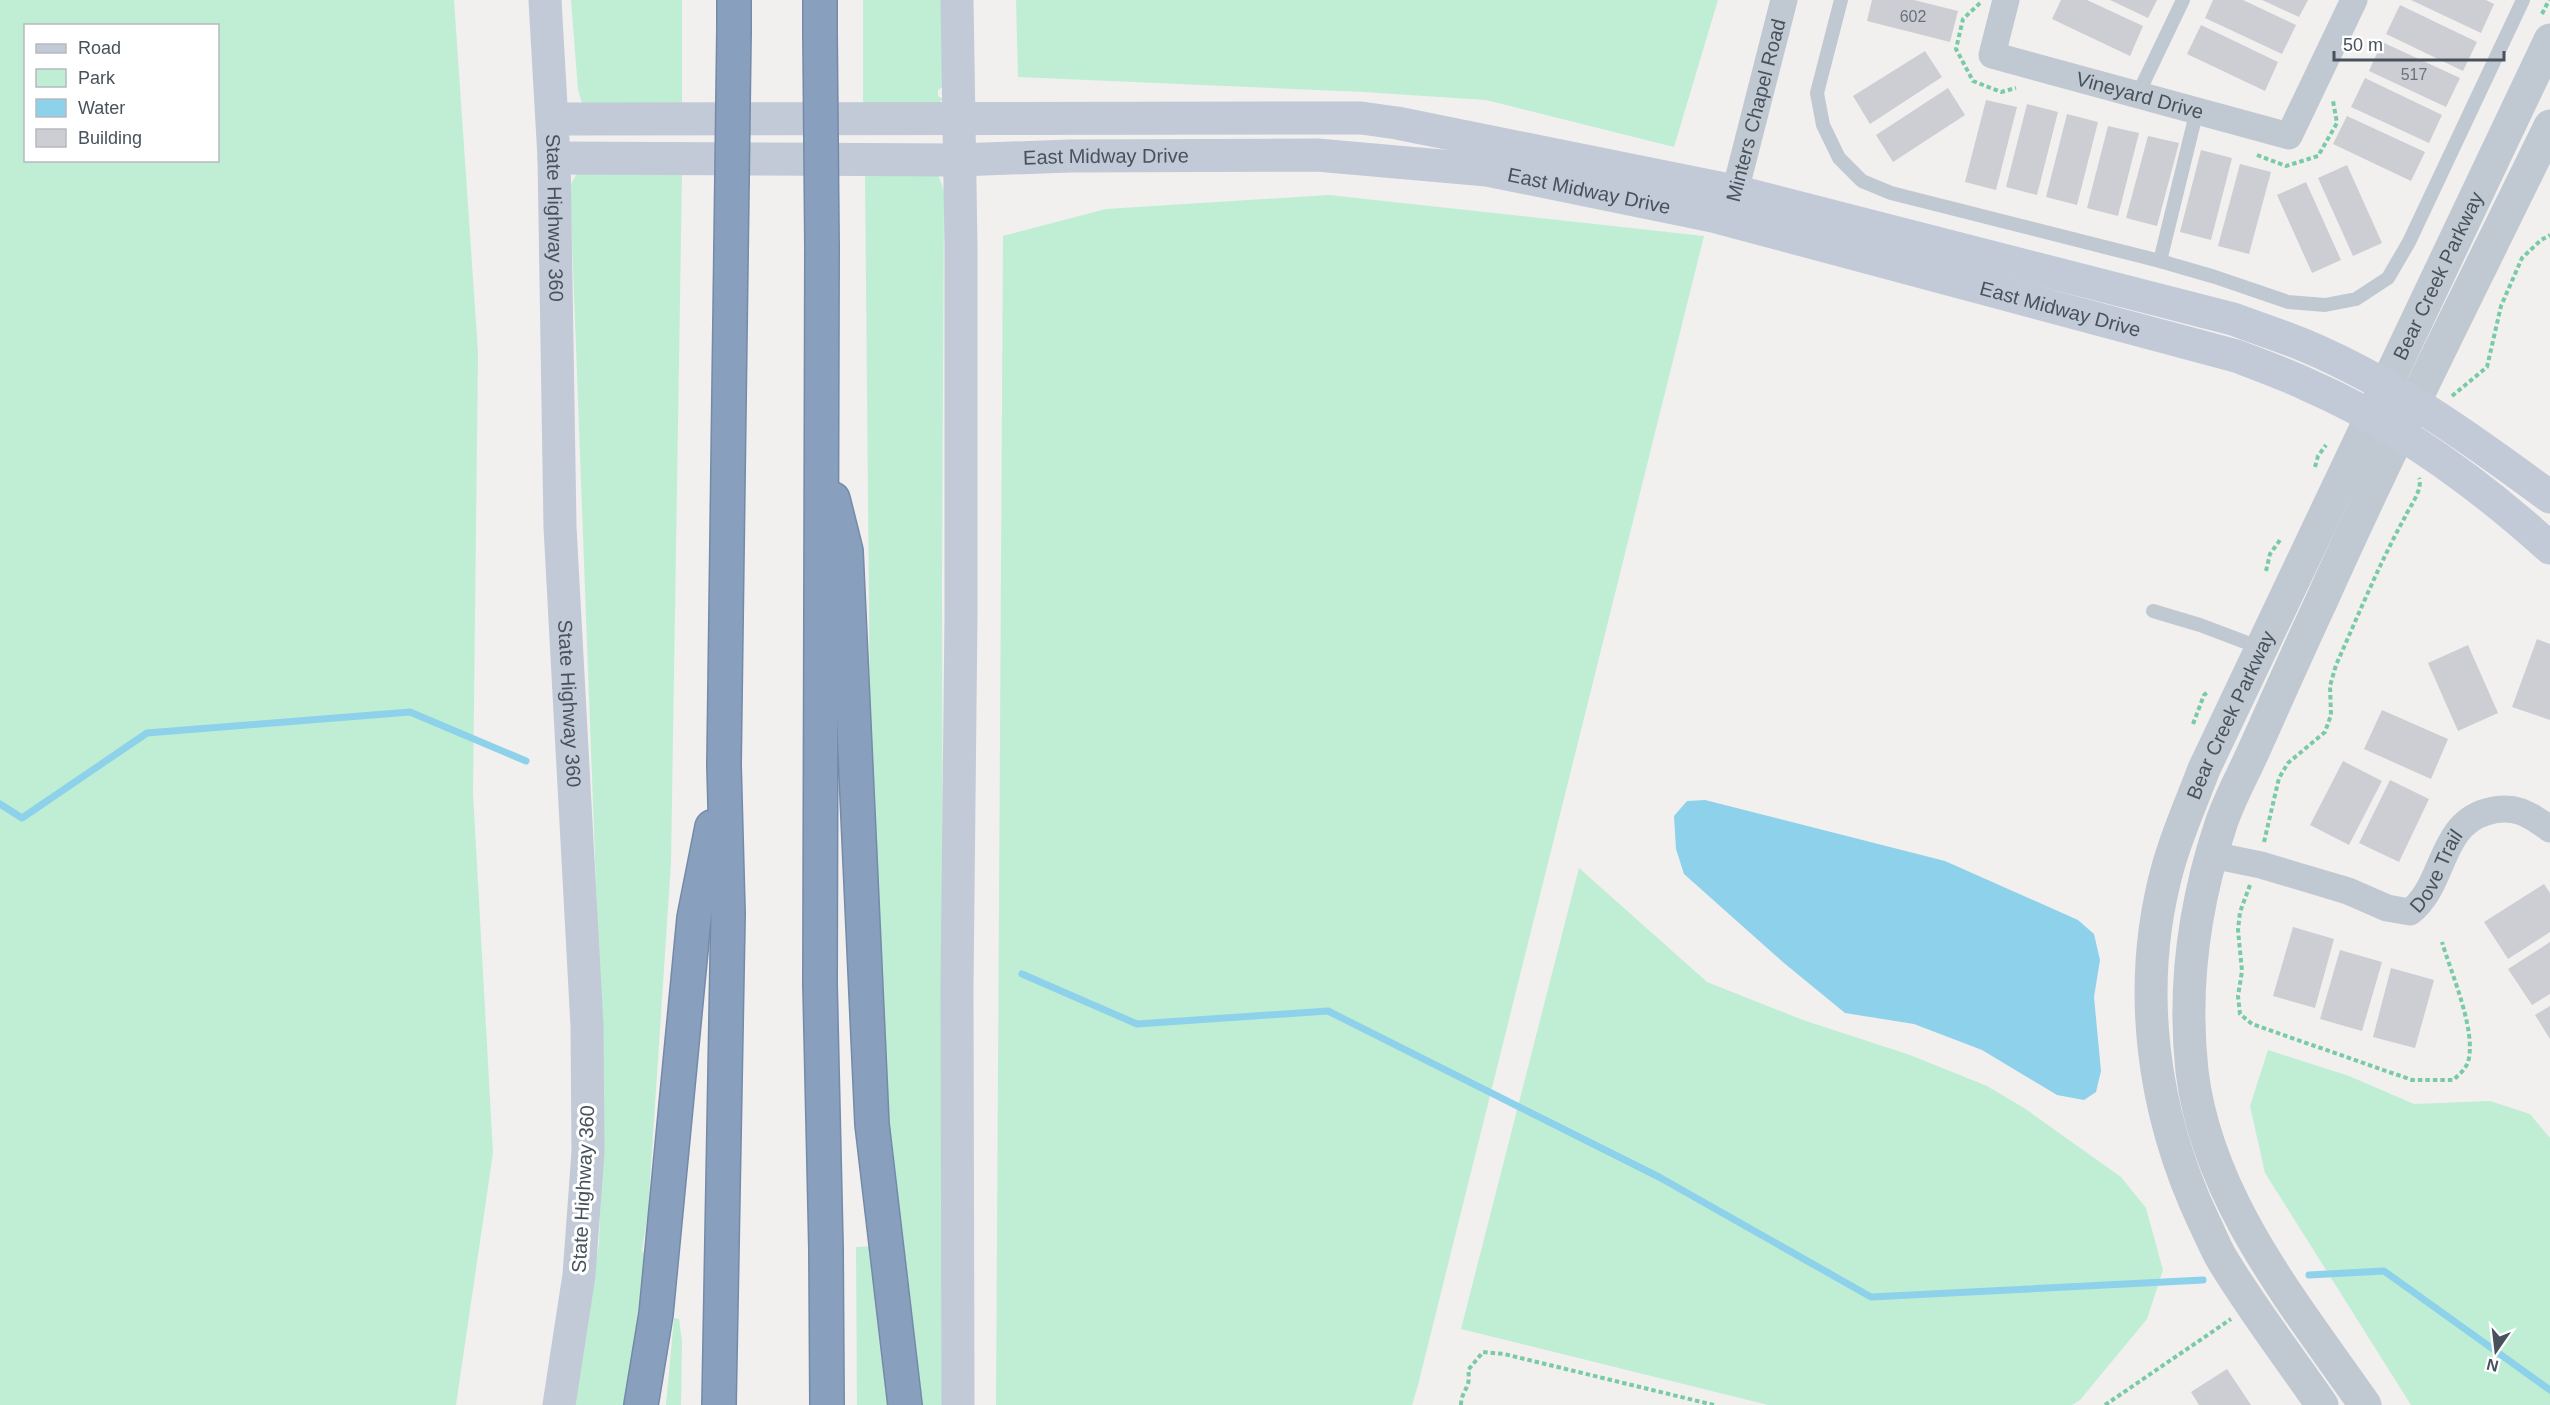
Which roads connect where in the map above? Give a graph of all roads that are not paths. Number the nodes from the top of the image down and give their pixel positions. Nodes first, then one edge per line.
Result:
1 (545, 0) edge
2 (957, 0) edge
3 (1784, 0) edge
4 (1841, 0) edge
5 (2006, 0) edge
6 (2183, 0) edge
7 (2354, 0) edge
8 (2523, 0) edge
9 (734, 15) edge
10 (820, 16) edge
11 (2550, 40) edge
12 (2138, 94) junction
13 (2197, 110) junction
14 (553, 119) junction
15 (958, 119) junction
16 (2550, 126) edge
17 (554, 158) junction
18 (958, 160) junction
19 (1731, 206) junction
20 (2160, 261) junction
21 (2387, 388) junction
22 (2415, 405) junction
23 (2371, 417) junction
24 (2399, 433) junction
25 (821, 452) junction
26 (2550, 497) edge
27 (2550, 548) edge
28 (2153, 611) dead end
29 (2261, 648) junction
30 (724, 765) junction
31 (2550, 829) edge
32 (2212, 855) junction
33 (559, 1405) edge
34 (640, 1405) edge
35 (719, 1405) edge
36 (827, 1405) edge
37 (905, 1405) edge
38 (958, 1405) edge
39 (2322, 1405) edge
40 (2365, 1405) edge

1 - 14 main road, State Highway 360
2 - 15 main road
3 - 19 street, Minters Chapel Road
4 - 20 lane
5 - 12 street, Vineyard Drive
6 - 12 lane
7 - 13 street, Vineyard Drive
8 - 20 lane
9 - 30 highway, bridge
10 - 25 highway, bridge
11 - 21 street, Bear Creek Parkway
12 - 13 street, Vineyard Drive
13 - 20 lane
14 - 15 main road, East Midway Drive
14 - 17 main road, State Highway 360
15 - 18 main road
15 - 19 main road, East Midway Drive
16 - 22 street, Bear Creek Parkway
17 - 18 main road, East Midway Drive
17 - 33 main road, State Highway 360
18 - 19 main road, East Midway Drive
18 - 38 main road
19 - 21 main road, East Midway Drive
19 - 23 main road, East Midway Drive
21 - 22 main road, East Midway Drive
21 - 23 street, Bear Creek Parkway
22 - 24 street, Bear Creek Parkway
22 - 26 main road, East Midway Drive
23 - 24 main road, East Midway Drive
23 - 29 street, Bear Creek Parkway
24 - 27 main road, East Midway Drive
24 - 32 street, Bear Creek Parkway
25 - 36 highway
25 - 37 highway
28 - 29 lane
29 - 39 street, Bear Creek Parkway
30 - 34 highway
30 - 35 highway
31 - 32 street, Dove Trail
32 - 40 street, Bear Creek Parkway

